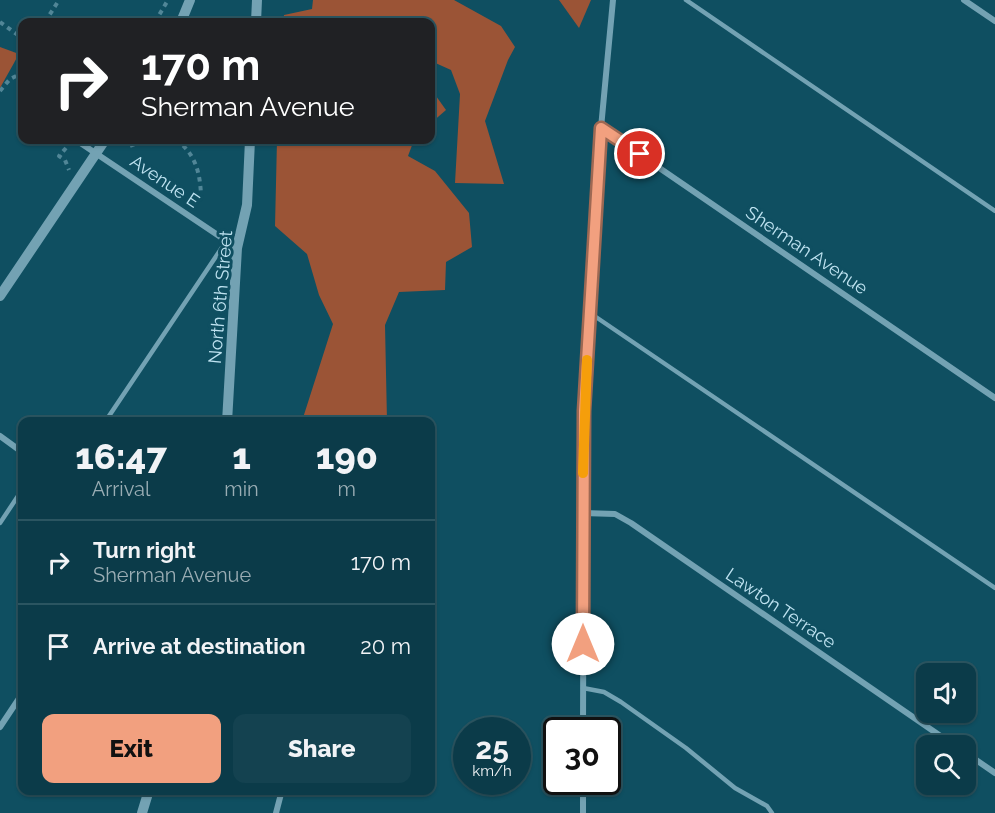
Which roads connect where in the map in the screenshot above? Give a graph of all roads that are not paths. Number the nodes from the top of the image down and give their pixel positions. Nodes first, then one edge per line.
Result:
1 (190, 0) edge
2 (256, 0) edge
3 (613, 0) edge
4 (686, 0) edge
5 (964, 0) edge
6 (183, 18) edge
7 (256, 18) edge
8 (995, 21) edge
9 (601, 128) junction
10 (82, 144) edge
11 (102, 144) edge
12 (250, 144) edge
13 (96, 153) junction
14 (995, 211) edge
15 (227, 240) junction
16 (237, 248) junction
17 (0, 296) edge
18 (590, 313) junction
19 (995, 398) edge
20 (108, 417) edge
21 (227, 417) edge
22 (0, 436) edge
23 (18, 449) edge
24 (18, 496) edge
25 (583, 513) junction
26 (0, 523) edge
27 (995, 588) edge
28 (583, 688) junction
29 (18, 700) edge
30 (583, 717) edge
31 (0, 728) edge
32 (940, 735) edge
33 (976, 760) edge
34 (995, 773) edge
35 (147, 795) edge
36 (281, 795) edge
37 (583, 795) edge
38 (142, 813) edge
39 (276, 813) edge
40 (583, 813) edge
41 (772, 813) edge

1 - 6 street
2 - 7 street
3 - 9 street
4 - 14 lane
5 - 8 street
9 - 18 street
9 - 19 street, Sherman Avenue
10 - 13 street, Avenue E
11 - 13 street
12 - 16 street, North 6th Street
13 - 15 street, Avenue E
13 - 17 street
15 - 16 street, Avenue E
15 - 20 lane
16 - 21 street, North 6th Street
18 - 25 street
18 - 27 lane
22 - 23 street
24 - 26 lane
25 - 28 street
25 - 32 street, Lawton Terrace
28 - 30 street
28 - 41 lane
29 - 31 street
33 - 34 street
35 - 38 street
36 - 39 street
37 - 40 street

